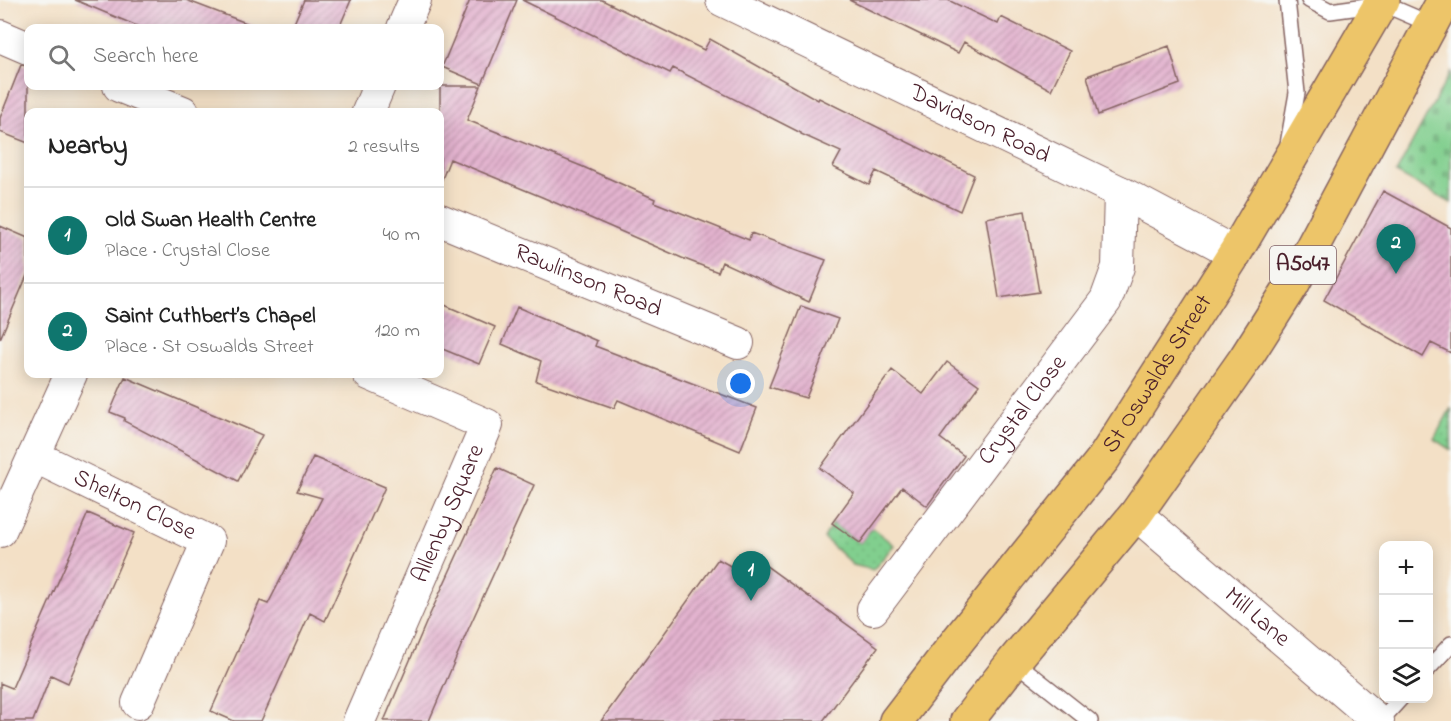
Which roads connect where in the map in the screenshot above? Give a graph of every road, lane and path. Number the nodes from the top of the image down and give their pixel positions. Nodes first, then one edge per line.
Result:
1 (415, 0) edge
2 (722, 0) edge
3 (1287, 0) edge
4 (1309, 0) edge
5 (1380, 1) edge
6 (1437, 12) edge
7 (405, 24) edge
8 (0, 36) edge
9 (24, 46) edge
10 (129, 90) edge
11 (378, 90) edge
12 (173, 108) edge
13 (370, 108) edge
14 (1283, 170) junction
15 (1120, 192) junction
16 (444, 222) edge
17 (1235, 254) junction
18 (738, 343) dead end
19 (69, 378) edge
20 (378, 378) edge
21 (34, 456) junction
22 (1136, 514) junction
23 (0, 531) edge
24 (873, 609) dead end
25 (1451, 644) edge
26 (1014, 661) junction
27 (1433, 664) edge
28 (138, 703) dead end
29 (1397, 703) edge
30 (359, 721) edge
31 (896, 721) edge
32 (967, 721) edge
33 (1089, 721) edge
34 (1379, 721) edge

1 - 7 street
2 - 15 street, Davidson Road
3 - 14 lane
4 - 5 lane
5 - 6 lane
5 - 14 main road, St Oswalds Street / A5047
6 - 22 main road, A5047
8 - 9 street
10 - 12 street
11 - 13 street
14 - 17 main road, St Oswalds Street / A5047
15 - 17 street, Davidson Road
15 - 24 street, Crystal Close
16 - 18 street, Rawlinson Road
17 - 31 main road, St Oswalds Street / A5047
19 - 21 street
20 - 30 street, Allenby Square
21 - 23 street
21 - 28 street, Shelton Close
22 - 26 main road, A5047
22 - 34 street, Mill Lane
25 - 27 lane
26 - 32 main road, A5047
26 - 33 lane
29 - 34 lane

